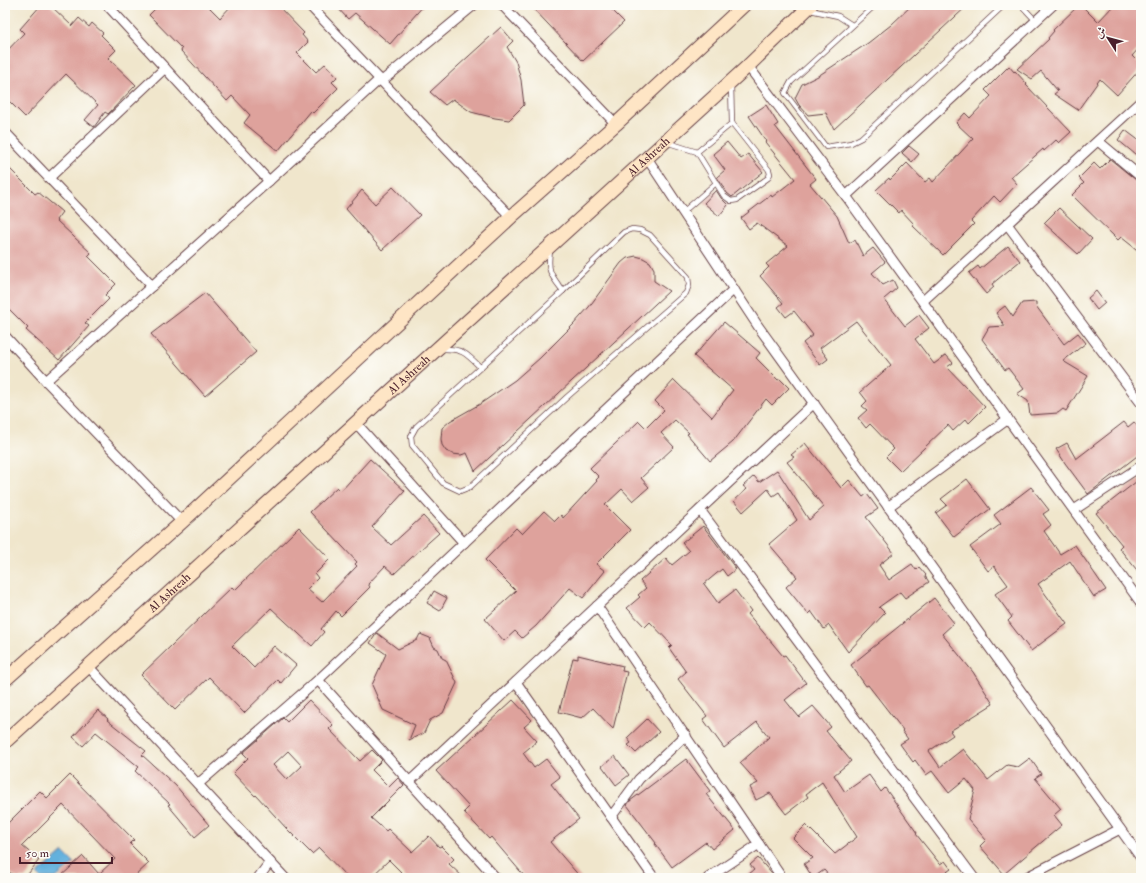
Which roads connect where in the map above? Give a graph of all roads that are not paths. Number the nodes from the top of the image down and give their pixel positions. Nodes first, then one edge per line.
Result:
1 (107, 5) edge
2 (309, 5) edge
3 (474, 5) edge
4 (502, 5) edge
5 (744, 5) edge
6 (875, 5) edge
7 (1004, 5) edge
8 (1020, 5) edge
9 (1053, 5) edge
10 (809, 7) edge
11 (1036, 21) junction
12 (852, 26) junction
13 (748, 66) junction
14 (165, 68) junction
15 (381, 80) junction
16 (731, 81) junction
17 (1141, 101) edge
18 (732, 123) junction
19 (616, 124) junction
20 (5, 132) edge
21 (1098, 140) junction
22 (664, 142) junction
23 (697, 152) junction
24 (647, 158) junction
25 (1141, 177) edge
26 (49, 178) junction
27 (269, 181) junction
28 (716, 183) junction
29 (846, 196) junction
30 (682, 212) junction
31 (511, 217) junction
32 (1007, 224) junction
33 (550, 246) junction
34 (152, 286) junction
35 (734, 289) junction
36 (563, 291) junction
37 (923, 301) junction
38 (5, 336) edge
39 (437, 349) junction
40 (481, 368) junction
41 (46, 381) junction
42 (1141, 402) edge
43 (814, 403) junction
44 (1008, 419) junction
45 (356, 423) junction
46 (1141, 466) edge
47 (888, 507) junction
48 (700, 510) junction
49 (1074, 510) junction
50 (182, 522) junction
51 (464, 543) junction
52 (1141, 603) edge
53 (597, 606) junction
54 (88, 666) junction
55 (5, 679) edge
56 (318, 680) junction
57 (516, 682) junction
58 (686, 736) junction
59 (5, 742) edge
60 (409, 782) junction
61 (198, 784) junction
62 (611, 817) junction
63 (1120, 829) junction
64 (759, 844) junction
65 (1141, 858) edge
66 (270, 862) junction
67 (258, 878) edge
68 (285, 878) edge
69 (496, 878) edge
70 (654, 878) edge
71 (708, 878) edge
72 (782, 878) edge
73 (974, 878) edge
74 (1026, 878) edge

1 - 14 street
2 - 15 street
3 - 15 street
4 - 19 street
5 - 19 street
6 - 12 lane
7 - 12 lane
8 - 11 lane
9 - 11 street
10 - 12 lane
10 - 13 street, Al Ashreah
11 - 29 street
13 - 16 street, Al Ashreah
13 - 29 street
14 - 26 street
14 - 27 street
15 - 27 street
15 - 31 street
16 - 18 lane
16 - 22 street, Al Ashreah
17 - 21 street
18 - 23 lane
18 - 28 lane
19 - 31 street
20 - 26 street
21 - 25 street
21 - 32 street
22 - 23 lane
22 - 24 street, Al Ashreah
23 - 28 lane
24 - 30 street
24 - 33 street, Al Ashreah
26 - 34 street
27 - 34 street
28 - 30 lane
29 - 37 street
30 - 35 street
31 - 50 street
32 - 37 street
32 - 42 street
33 - 36 lane
33 - 39 street, Al Ashreah
34 - 41 street
35 - 43 street
35 - 51 street
36 - 40 lane
36 - 40 lane
37 - 44 street
38 - 41 street
39 - 40 lane
39 - 45 street, Al Ashreah
41 - 50 street
43 - 47 street
43 - 48 street
44 - 47 street
44 - 49 street
45 - 51 street
45 - 54 street, Al Ashreah
46 - 49 street
47 - 63 street
48 - 53 street
48 - 73 street
49 - 52 street
50 - 55 street
51 - 56 street
53 - 57 street
53 - 58 street
54 - 59 street, Al Ashreah
54 - 61 street
56 - 60 street
56 - 61 street
57 - 60 street
57 - 62 street
58 - 62 street
58 - 64 street
60 - 69 street
61 - 66 street
62 - 70 street
63 - 65 street
63 - 74 street
64 - 71 street
64 - 72 street
66 - 67 street
66 - 68 street

